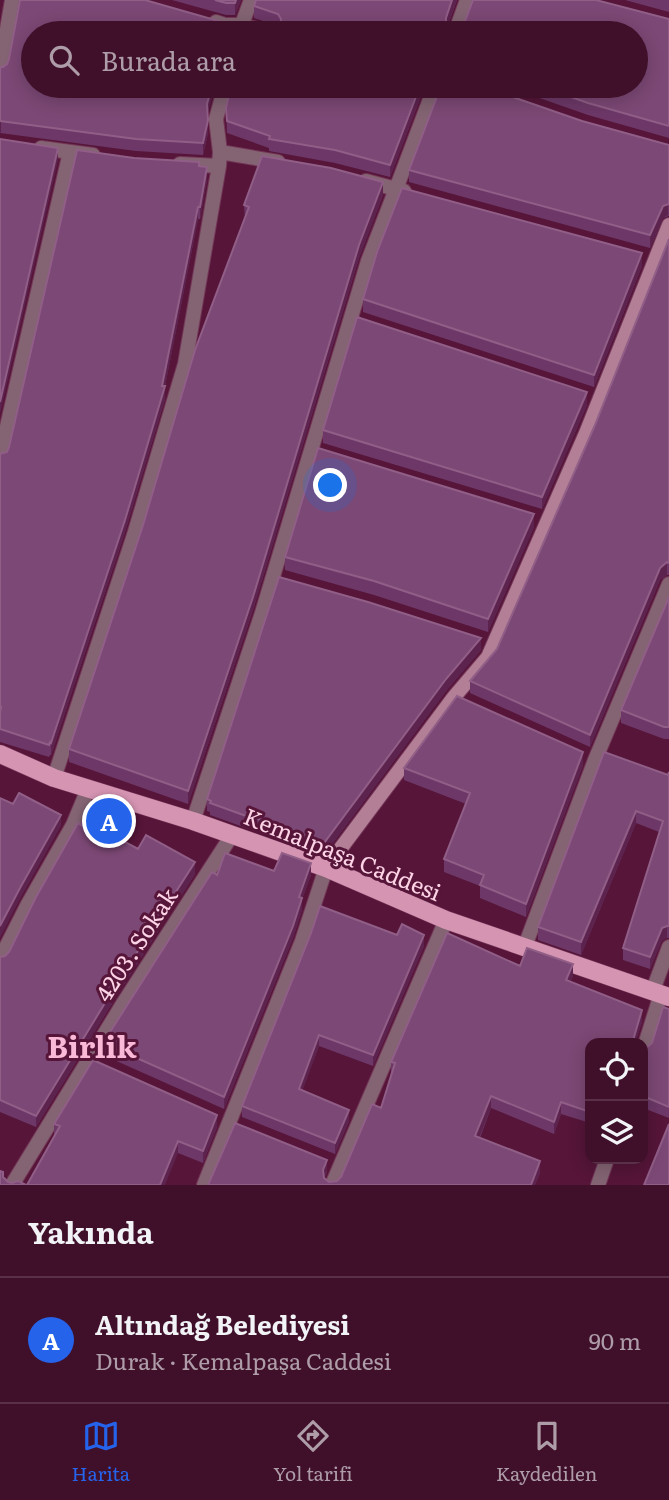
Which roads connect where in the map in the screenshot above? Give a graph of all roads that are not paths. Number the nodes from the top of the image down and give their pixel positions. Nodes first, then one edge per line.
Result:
1 (12, 0) edge
2 (251, 0) edge
3 (467, 0) edge
4 (200, 18) edge
5 (211, 21) edge
6 (243, 21) edge
7 (459, 21) edge
8 (0, 70) edge
9 (222, 98) edge
10 (430, 98) edge
11 (23, 146) edge
12 (71, 152) junction
13 (109, 157) edge
14 (219, 159) junction
15 (163, 163) edge
16 (292, 165) edge
17 (358, 179) edge
18 (396, 189) junction
19 (422, 196) edge
20 (669, 225) edge
21 (0, 457) edge
22 (669, 584) edge
23 (0, 754) edge
24 (54, 778) junction
25 (88, 789) junction
26 (193, 821) junction
27 (232, 835) junction
28 (326, 868) junction
29 (446, 920) junction
30 (525, 946) junction
31 (669, 947) edge
32 (0, 959) edge
33 (661, 993) edge
34 (647, 1038) edge
35 (605, 1164) edge
36 (12, 1185) edge
37 (204, 1185) edge
38 (332, 1185) edge
39 (598, 1185) edge

1 - 8 street
2 - 6 street
3 - 7 street
4 - 5 street
9 - 14 street
10 - 18 street
11 - 12 street
12 - 13 street
12 - 21 street
14 - 15 street
14 - 16 street
14 - 24 street
17 - 18 street
18 - 19 street
18 - 26 street
20 - 28 main road
22 - 30 street
23 - 24 main road, Kemalpaşa Caddesi
24 - 25 main road, Kemalpaşa Caddesi
25 - 26 main road, Kemalpaşa Caddesi
25 - 32 street
26 - 27 main road, Kemalpaşa Caddesi
27 - 28 main road, Kemalpaşa Caddesi
27 - 36 street, 4203. Sokak
28 - 29 main road, Kemalpaşa Caddesi
28 - 37 street
29 - 30 main road, Kemalpaşa Caddesi
29 - 38 street
30 - 33 main road, Kemalpaşa Caddesi
31 - 33 street
33 - 34 street
35 - 39 street

